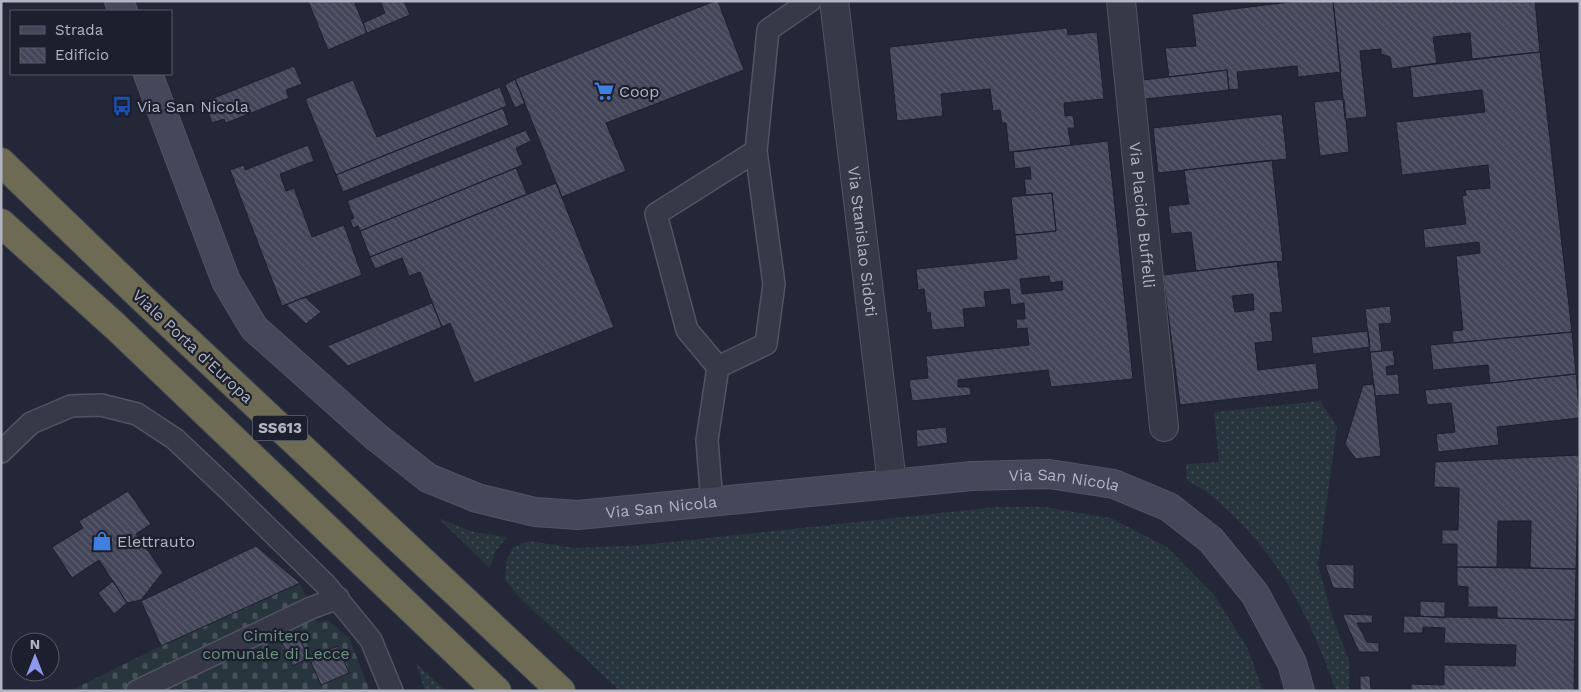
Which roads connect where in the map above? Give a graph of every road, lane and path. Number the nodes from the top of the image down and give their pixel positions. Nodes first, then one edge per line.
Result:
1 (810, 1) edge
2 (834, 1) edge
3 (1121, 1) edge
4 (148, 75) edge
5 (756, 151) junction
6 (1, 162) edge
7 (1, 223) edge
8 (718, 368) junction
9 (1164, 428) dead end
10 (1, 452) edge
11 (892, 483) junction
12 (712, 503) junction
13 (338, 598) junction
14 (137, 691) edge
15 (392, 691) edge
16 (497, 691) edge
17 (561, 691) edge
18 (1300, 691) edge

1 - 5 lane
2 - 11 street, Via Stanislao Sidoti
3 - 9 street, Via Placido Buffelli
4 - 12 street, Via San Nicola
5 - 8 lane
5 - 8 lane
6 - 17 highway, Viale Porta d'Europa / SS613
7 - 16 highway, SS613
8 - 12 lane
10 - 13 lane
11 - 12 street, Via San Nicola
11 - 18 street, Via San Nicola
13 - 14 lane
13 - 15 lane

